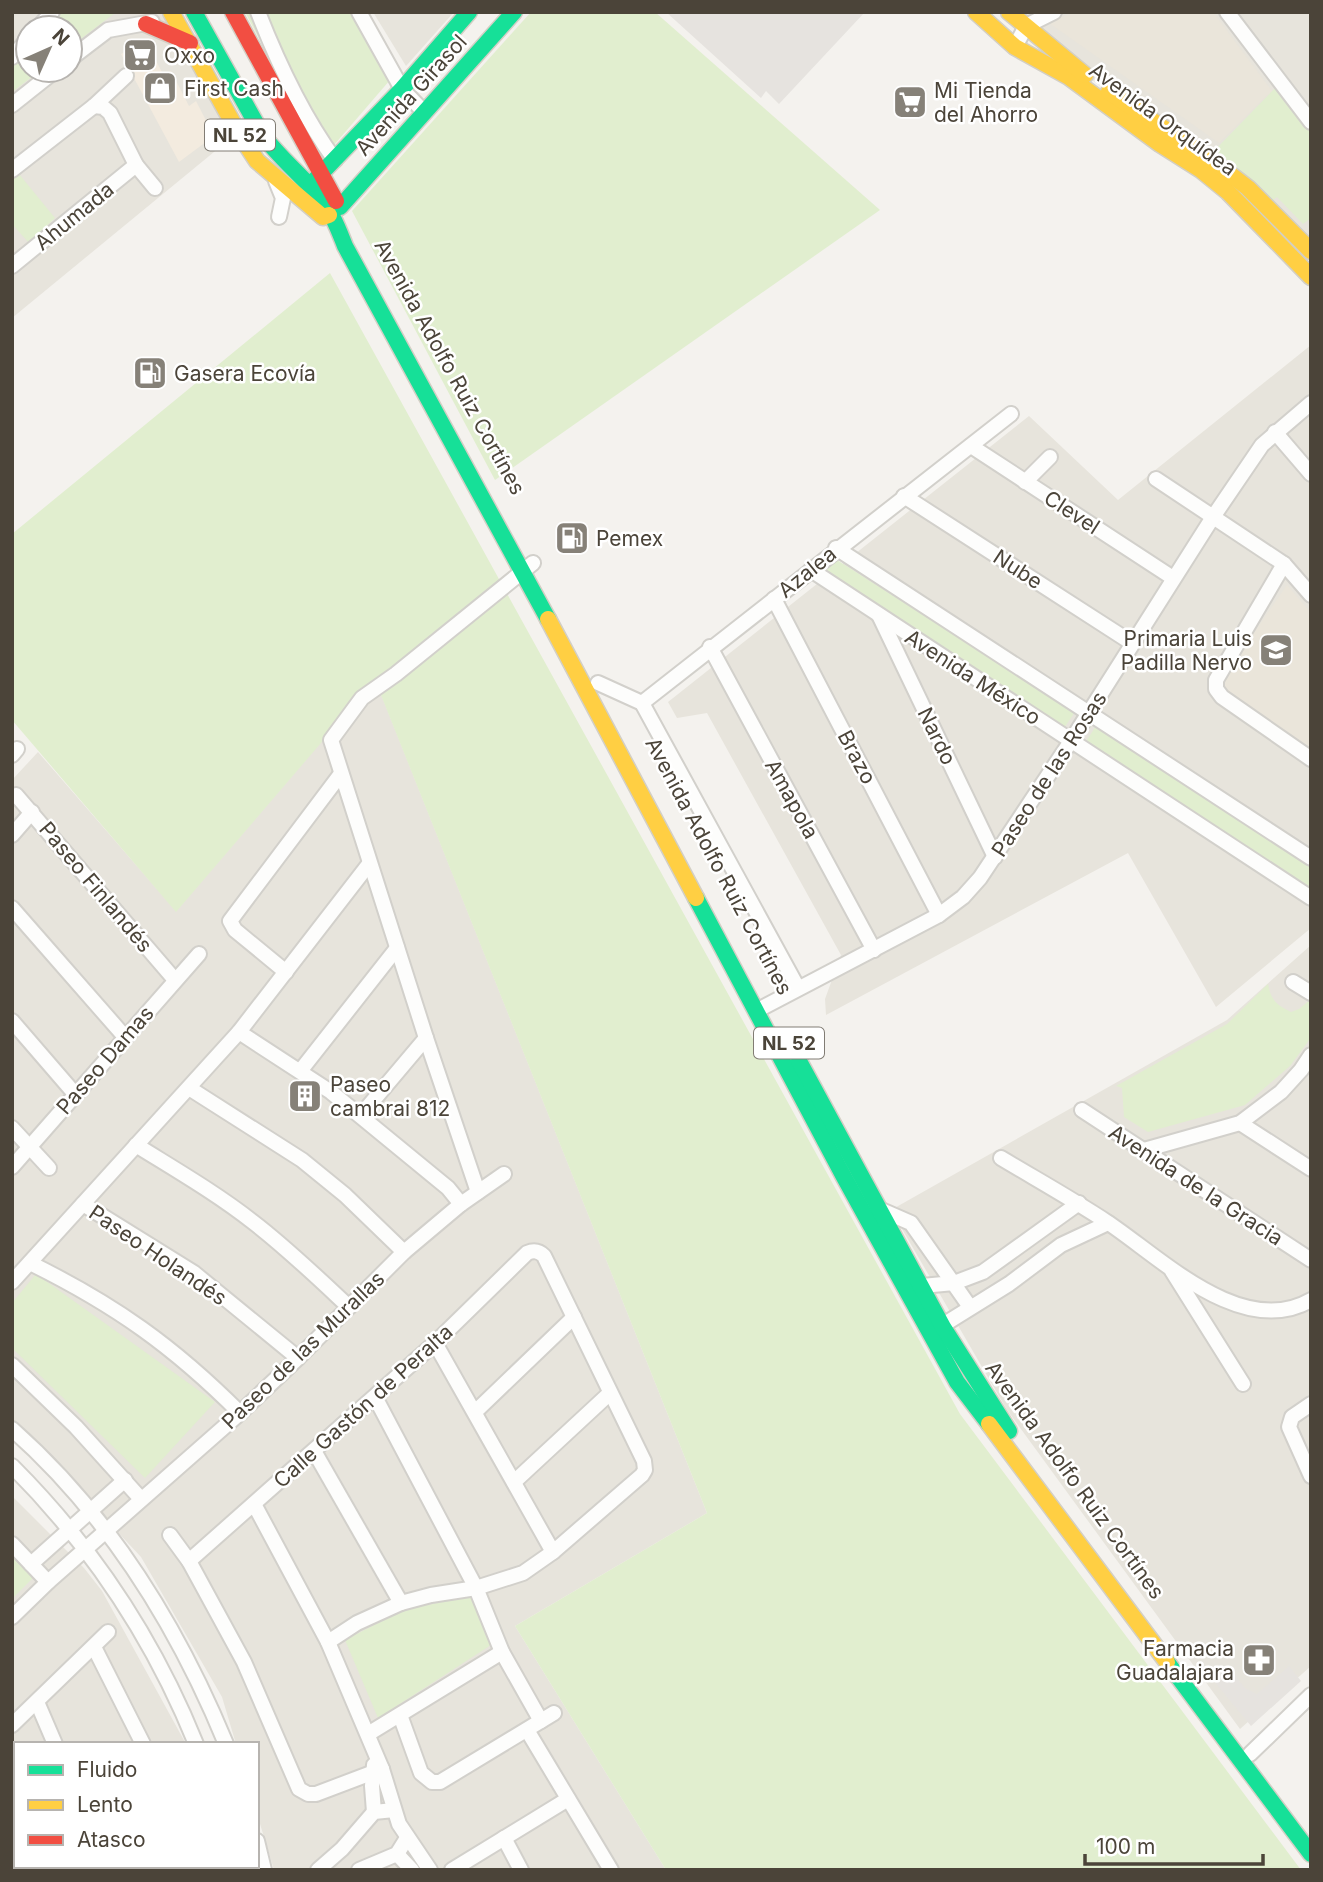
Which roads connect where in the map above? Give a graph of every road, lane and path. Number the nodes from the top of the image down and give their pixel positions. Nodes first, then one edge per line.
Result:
1 (194, 12) edge
2 (222, 12) edge
3 (230, 12) edge
4 (258, 12) edge
5 (359, 12) edge
6 (469, 12) edge
7 (514, 12) edge
8 (976, 12) edge
9 (1009, 12) edge
10 (1054, 12) edge
11 (1227, 12) edge
12 (175, 13) edge
13 (132, 21) edge
14 (1026, 26) junction
15 (994, 28) junction
16 (190, 44) junction
17 (1015, 47) junction
18 (84, 48) edge
19 (126, 76) dead end
20 (38, 84) edge
21 (402, 89) junction
22 (12, 105) edge
23 (94, 106) junction
24 (424, 112) junction
25 (1311, 122) edge
26 (335, 160) junction
27 (136, 165) junction
28 (266, 169) junction
29 (12, 170) edge
30 (311, 184) junction
31 (155, 188) dead end
32 (331, 210) junction
33 (279, 216) dead end
34 (1311, 251) edge
35 (12, 266) edge
36 (1311, 277) edge
37 (1311, 403) edge
38 (1011, 414) dead end
39 (1275, 432) junction
40 (971, 446) junction
41 (1050, 457) dead end
42 (1311, 474) edge
43 (1156, 479) dead end
44 (1025, 482) junction
45 (904, 496) junction
46 (1213, 517) junction
47 (836, 548) junction
48 (1284, 564) junction
49 (528, 567) junction
50 (811, 570) junction
51 (1173, 578) junction
52 (1311, 595) edge
53 (774, 599) junction
54 (879, 615) junction
55 (1132, 643) junction
56 (710, 648) junction
57 (598, 683) junction
58 (642, 703) junction
59 (1088, 714) junction
60 (1071, 741) junction
61 (1311, 759) edge
62 (340, 775) junction
63 (16, 795) dead end
64 (32, 812) junction
65 (12, 835) edge
66 (995, 857) junction
67 (1311, 858) edge
68 (369, 864) junction
69 (1311, 898) edge
70 (12, 908) edge
71 (939, 915) junction
72 (397, 948) junction
73 (874, 950) junction
74 (199, 954) dead end
75 (286, 972) junction
76 (175, 980) junction
77 (1293, 982) dead end
78 (798, 989) junction
79 (1311, 993) edge
80 (763, 1008) junction
81 (12, 1021) edge
82 (239, 1032) junction
83 (125, 1037) junction
84 (425, 1038) junction
85 (1311, 1055) edge
86 (300, 1070) junction
87 (1306, 1073) edge
88 (189, 1087) junction
89 (75, 1094) junction
90 (1082, 1110) dead end
91 (361, 1115) junction
92 (1240, 1123) junction
93 (12, 1128) edge
94 (136, 1145) junction
95 (30, 1147) junction
96 (1144, 1150) junction
97 (1001, 1158) dead end
98 (12, 1167) edge
99 (49, 1168) dead end
100 (1311, 1169) edge
101 (503, 1174) dead end
102 (478, 1192) junction
103 (1079, 1203) junction
104 (83, 1204) junction
105 (461, 1204) junction
106 (879, 1209) junction
107 (1108, 1223) junction
108 (404, 1252) junction
109 (1311, 1261) edge
110 (30, 1263) junction
111 (1169, 1267) junction
112 (12, 1282) edge
113 (954, 1283) junction
114 (917, 1296) junction
115 (1311, 1300) edge
116 (349, 1307) junction
117 (970, 1307) junction
118 (574, 1317) junction
119 (943, 1326) junction
120 (435, 1343) junction
121 (298, 1358) junction
122 (12, 1365) edge
123 (1243, 1384) dead end
124 (610, 1393) junction
125 (375, 1397) junction
126 (1311, 1404) edge
127 (475, 1412) junction
128 (240, 1413) junction
129 (12, 1429) edge
130 (314, 1451) junction
131 (12, 1466) edge
132 (1311, 1475) edge
133 (125, 1480) junction
134 (514, 1482) junction
135 (141, 1499) junction
136 (254, 1504) junction
137 (90, 1511) junction
138 (71, 1529) junction
139 (106, 1531) junction
140 (170, 1535) dead end
141 (12, 1544) edge
142 (86, 1548) junction
143 (553, 1552) junction
144 (190, 1561) junction
145 (31, 1564) junction
146 (48, 1582) junction
147 (476, 1588) junction
148 (401, 1603) junction
149 (12, 1617) edge
150 (108, 1632) dead end
151 (328, 1642) junction
152 (94, 1647) junction
153 (502, 1652) junction
154 (1311, 1695) edge
155 (37, 1702) junction
156 (554, 1713) dead end
157 (400, 1715) junction
158 (541, 1721) junction
159 (12, 1725) edge
160 (527, 1730) junction
161 (368, 1734) junction
162 (54, 1742) edge
163 (142, 1742) edge
164 (196, 1742) edge
165 (225, 1742) edge
166 (1246, 1758) junction
167 (377, 1766) junction
168 (568, 1799) junction
169 (394, 1810) junction
170 (374, 1812) junction
171 (1311, 1834) edge
172 (407, 1838) junction
173 (504, 1838) junction
174 (259, 1849) edge
175 (397, 1854) junction
176 (1311, 1854) edge
177 (264, 1870) edge
178 (318, 1870) edge
179 (359, 1870) edge
180 (412, 1870) edge
181 (430, 1870) edge
182 (452, 1870) edge
183 (521, 1870) edge
184 (611, 1870) edge

1 - 30 main road
2 - 30 main road
3 - 30 main road, Avenida Adolfo Ruiz Cortínes / NL 52
4 - 26 street
5 - 21 street
6 - 21 main road, Avenida Girasol
7 - 24 main road, Avenida Girasol
8 - 15 main road, Avenida Orquídea
9 - 14 main road, Avenida Orquídea
10 - 14 street
11 - 25 street
12 - 13 street
12 - 16 main road, Avenida Adolfo Ruiz Cortínes / NL 52
13 - 16 main road
13 - 18 street
14 - 15 main road
14 - 17 street
14 - 34 main road, Avenida Orquídea
15 - 17 main road, Avenida Orquídea
16 - 28 main road, Avenida Adolfo Ruiz Cortínes / NL 52
17 - 36 main road, Avenida Orquídea
19 - 23 street
20 - 22 street
21 - 24 street
21 - 26 main road, Avenida Girasol
23 - 27 street
23 - 29 street
24 - 32 main road, Avenida Girasol
26 - 30 main road, Avenida Girasol
27 - 31 street
27 - 35 street, Ahumada
28 - 30 main road, Avenida Adolfo Ruiz Cortínes / NL 52
28 - 33 street
30 - 32 main road, Avenida Adolfo Ruiz Cortínes / NL 52
30 - 32 main road, Avenida Adolfo Ruiz Cortínes / NL 52
32 - 49 main road
32 - 49 main road, Avenida Adolfo Ruiz Cortínes / NL 52
37 - 39 street, Paseo de las Rosas
38 - 40 street, Azalea
39 - 42 street
39 - 46 street, Paseo de las Rosas
40 - 44 street, Clevel
40 - 45 street, Azalea
41 - 44 street
43 - 46 street
44 - 51 street, Clevel
45 - 47 street, Azalea
45 - 55 street, Nube
46 - 48 street
46 - 51 street, Paseo de las Rosas
47 - 50 street, Azalea
47 - 59 street, Avenida México
48 - 52 street
48 - 61 street
49 - 57 main road, Avenida Adolfo Ruiz Cortínes / NL 52
49 - 62 street
49 - 80 main road
50 - 53 street, Azalea
50 - 54 street, Avenida México
51 - 55 street, Paseo de las Rosas
53 - 56 street, Azalea
53 - 71 street, Brazo
54 - 60 street, Avenida México
54 - 66 street, Nardo
55 - 59 street, Paseo de las Rosas
56 - 58 street, Azalea
56 - 73 street, Amapola
57 - 58 street
57 - 80 main road, Avenida Adolfo Ruiz Cortínes / NL 52
58 - 78 street
59 - 60 street, Paseo de las Rosas
59 - 67 street, Avenida México
60 - 66 street, Paseo de las Rosas
60 - 69 street, Avenida México
62 - 68 street
62 - 75 street
63 - 64 street, Paseo Finlandés
64 - 65 street
64 - 76 street, Paseo Finlandés
66 - 71 street, Paseo de las Rosas
68 - 72 street
68 - 75 street
70 - 83 street
71 - 73 street, Paseo de las Rosas
72 - 84 street
72 - 86 street
73 - 78 street, Paseo de las Rosas
74 - 76 street, Paseo Damas
75 - 82 street
76 - 83 street, Paseo Damas
77 - 79 street
78 - 80 street, Paseo de las Rosas
80 - 106 main road, Avenida Adolfo Ruiz Cortínes / NL 52
80 - 114 main road
81 - 89 street
82 - 86 street
82 - 88 street
83 - 89 street, Paseo Damas
84 - 91 street
84 - 102 street
85 - 87 street
86 - 91 street
87 - 92 street
88 - 94 street
88 - 108 street
89 - 95 street, Paseo Damas
90 - 96 street, Avenida de la Gracia
91 - 105 street
92 - 96 street
92 - 100 street
93 - 95 street
94 - 104 street
94 - 116 street
95 - 98 street, Paseo Damas
95 - 99 street
96 - 109 street, Avenida de la Gracia
97 - 103 street
101 - 102 street, Paseo de las Murallas
102 - 105 street, Paseo de las Murallas
103 - 107 street
103 - 113 street
104 - 110 street
104 - 121 street, Paseo Holandés
105 - 108 street, Paseo de las Murallas
106 - 113 street
106 - 114 main road, Avenida Adolfo Ruiz Cortínes / NL 52
107 - 111 street
107 - 117 street
108 - 116 street, Paseo de las Murallas
110 - 112 street
110 - 128 street
111 - 115 street
111 - 123 street
113 - 114 street
113 - 117 street
114 - 119 main road, Avenida Adolfo Ruiz Cortínes / NL 52
114 - 166 main road
116 - 121 street, Paseo de las Murallas
117 - 119 street
118 - 120 street, Calle Gastón de Peralta
118 - 124 street
118 - 127 street
119 - 166 main road, Avenida Adolfo Ruiz Cortínes / NL 52
120 - 125 street, Calle Gastón de Peralta
120 - 127 street
121 - 128 street, Paseo de las Murallas
122 - 133 street
124 - 134 street
124 - 143 street
125 - 130 street, Calle Gastón de Peralta
125 - 147 street
126 - 132 street
127 - 134 street
128 - 135 street, Paseo de las Murallas
129 - 137 street
130 - 136 street, Calle Gastón de Peralta
130 - 148 street
131 - 138 street
133 - 135 street
133 - 137 street
134 - 143 street
135 - 139 street, Paseo de las Murallas
136 - 144 street, Calle Gastón de Peralta
136 - 151 street
137 - 138 street
137 - 139 street
138 - 142 street
138 - 145 street
139 - 142 street, Paseo de las Murallas
139 - 165 street
140 - 144 street
141 - 145 street
142 - 146 street, Paseo de las Murallas
142 - 164 street
143 - 147 street
144 - 167 street
145 - 146 street
146 - 149 street, Paseo de las Murallas
147 - 148 street
147 - 153 street
148 - 151 street
150 - 152 street
151 - 161 street
152 - 155 street
152 - 163 street
153 - 157 street
153 - 158 street
154 - 166 street
155 - 159 street
155 - 162 street
156 - 158 street
157 - 160 street
157 - 161 street
158 - 160 street
160 - 168 street
161 - 167 street
166 - 171 main road, Avenida Adolfo Ruiz Cortínes / NL 52
166 - 176 main road
167 - 169 street
167 - 170 street
168 - 173 street
168 - 184 street
169 - 170 street
169 - 172 street
170 - 178 street
172 - 175 street
172 - 181 street
173 - 182 street
173 - 183 street
174 - 177 street
175 - 179 street
175 - 180 street

